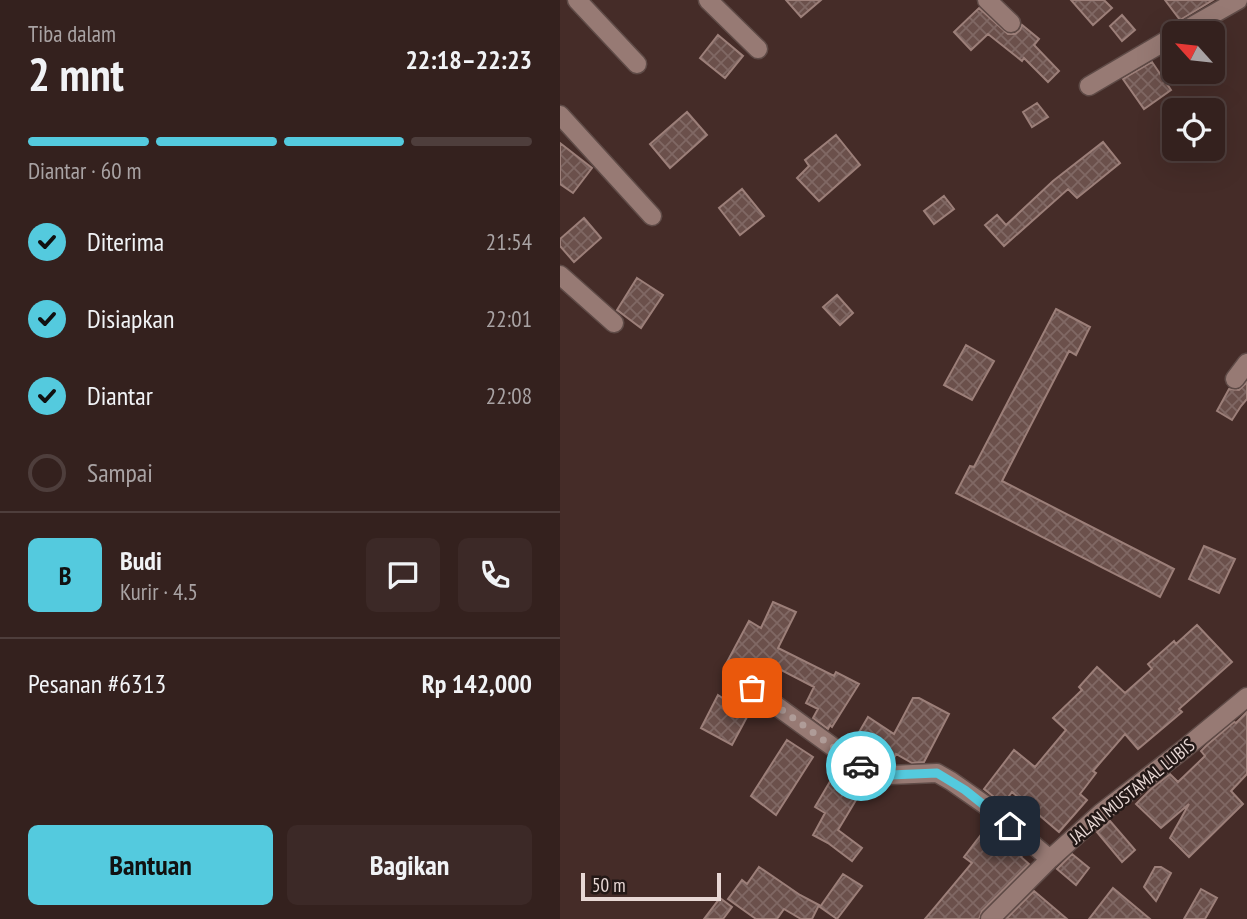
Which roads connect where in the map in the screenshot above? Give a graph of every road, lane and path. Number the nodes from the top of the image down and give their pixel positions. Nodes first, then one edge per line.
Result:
1 (577, 0) edge
2 (708, 0) edge
3 (987, 0) edge
4 (1238, 0) edge
5 (1201, 21) edge
6 (1011, 23) dead end
7 (1162, 43) edge
8 (758, 49) dead end
9 (637, 64) dead end
10 (1089, 86) dead end
11 (560, 115) edge
12 (653, 216) dead end
13 (560, 275) edge
14 (614, 323) dead end
15 (1247, 363) edge
16 (1235, 379) dead end
17 (752, 688) dead end
18 (1247, 697) edge
19 (1050, 859) junction
20 (990, 919) edge

1 - 9 street
2 - 8 street
3 - 6 street
4 - 5 street
7 - 10 street
11 - 12 street
13 - 14 street
15 - 16 street
17 - 19 street
18 - 19 street, JALAN MUSTAMAL LUBIS
19 - 20 street, JALAN MUSTAMAL LUBIS

